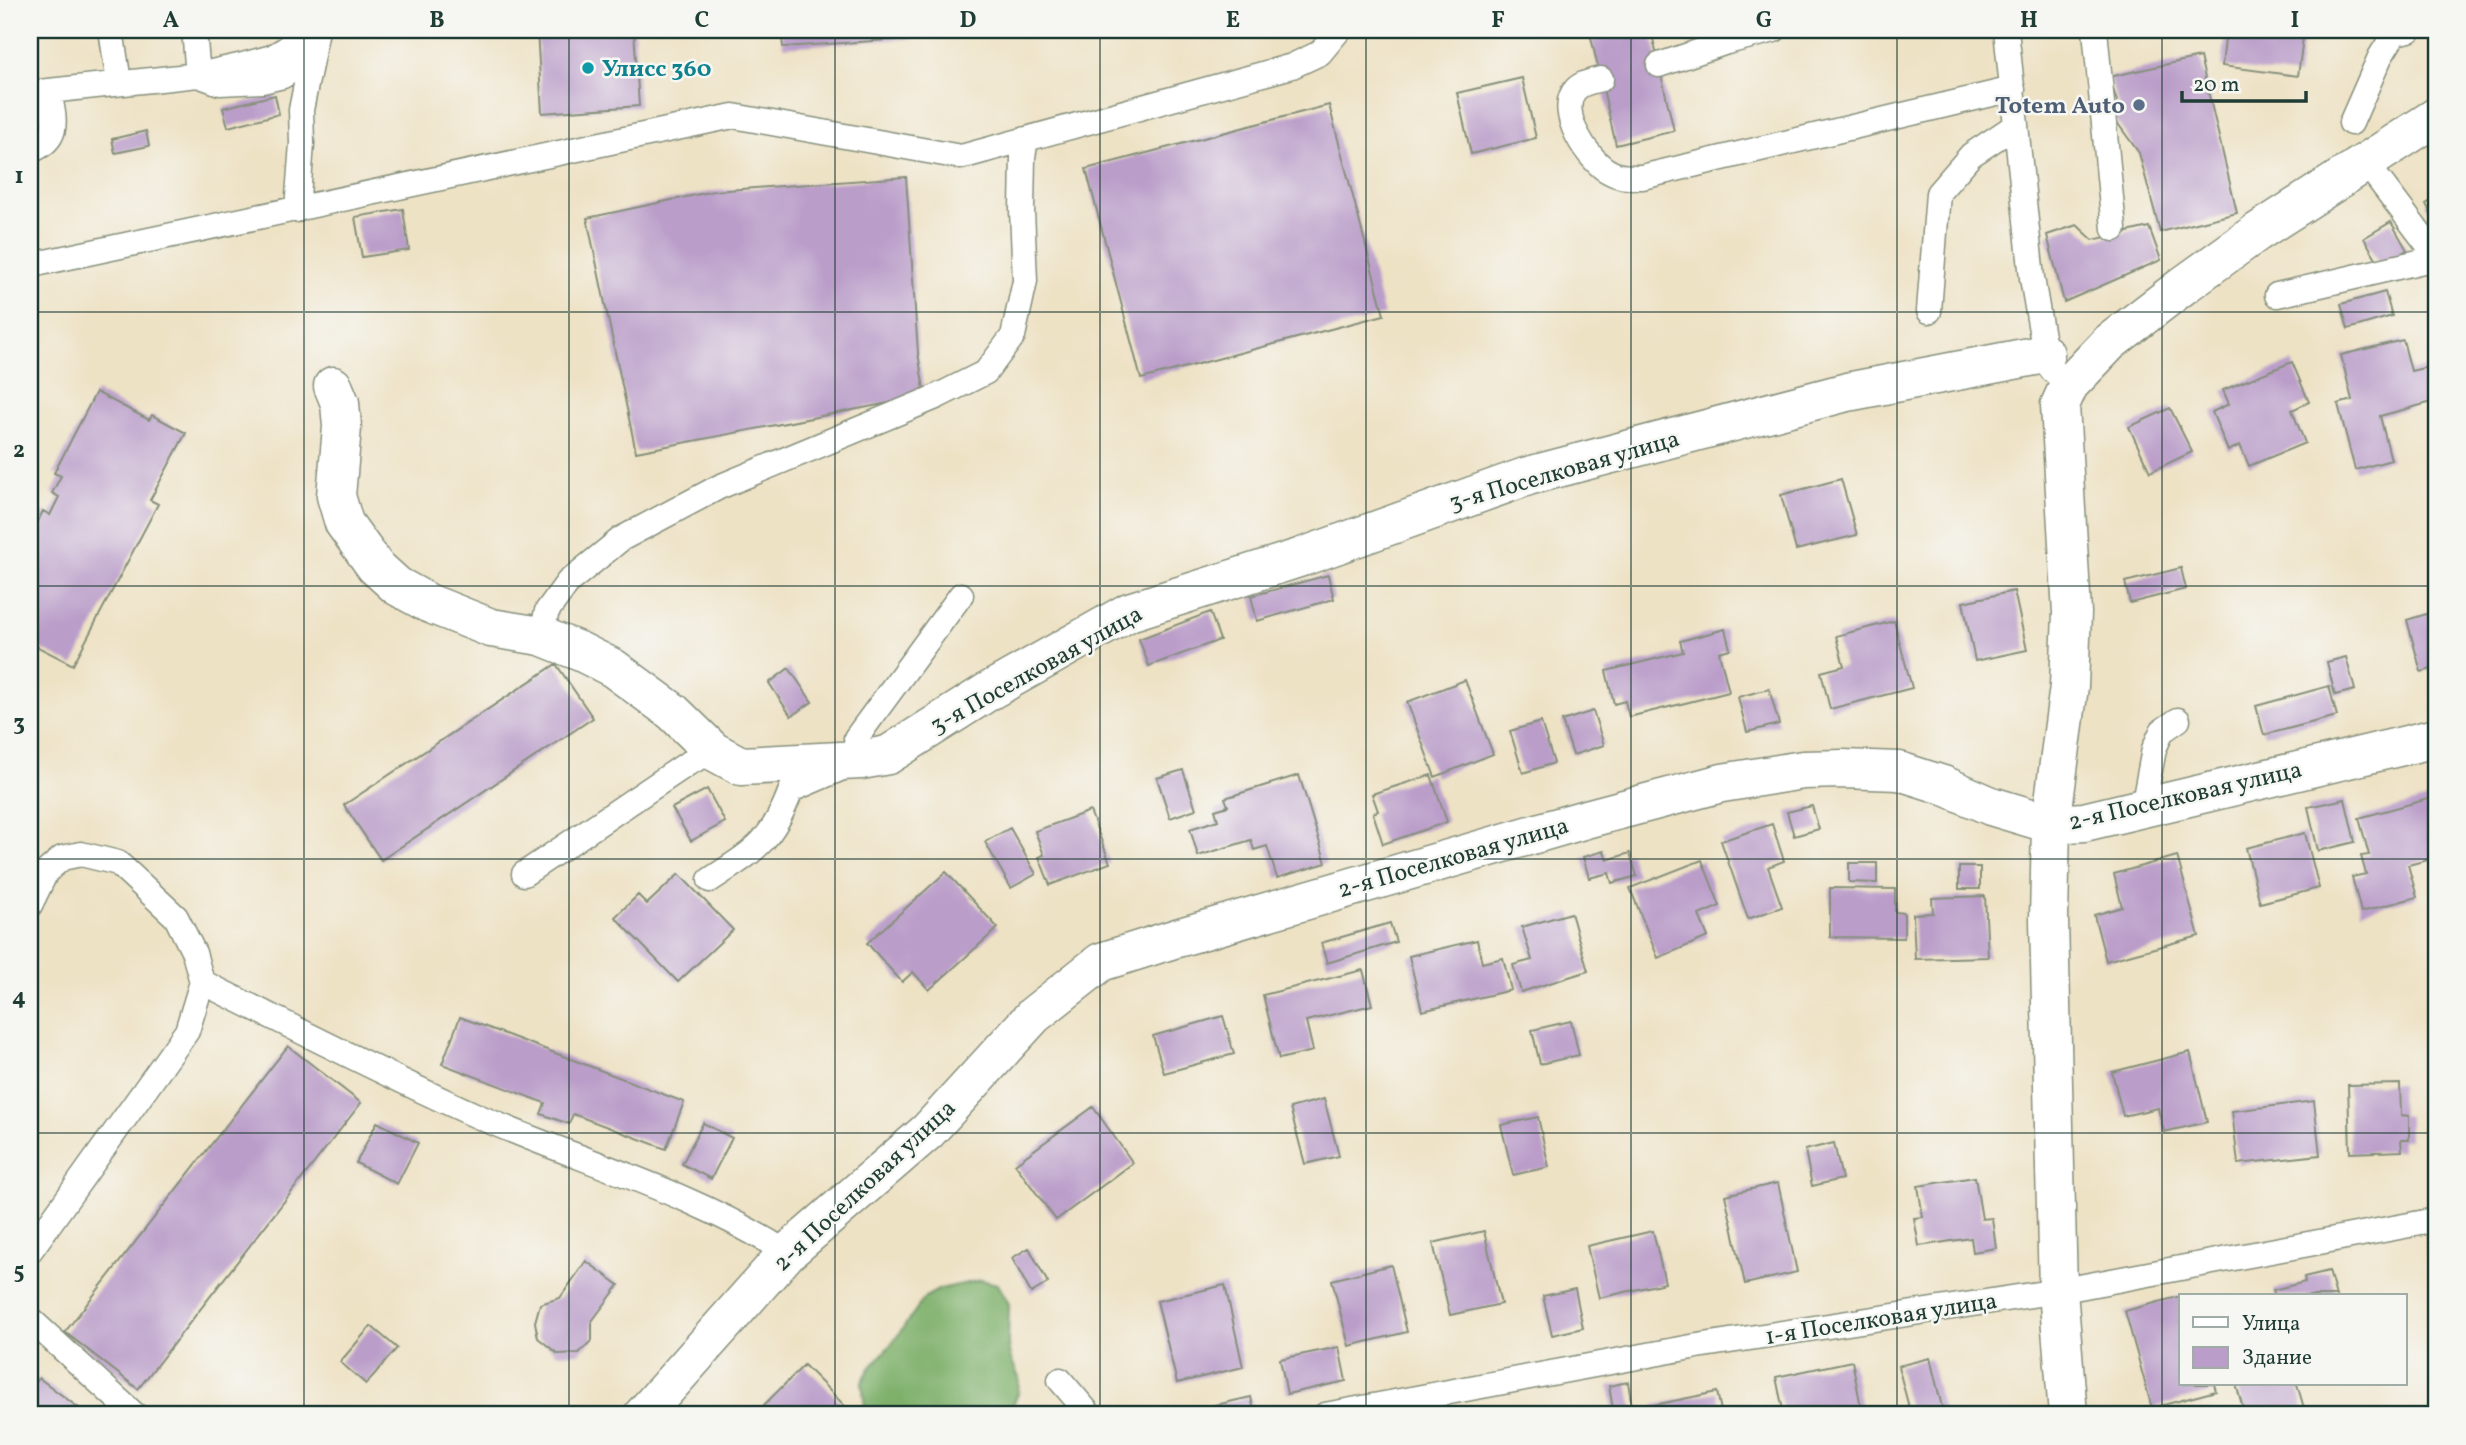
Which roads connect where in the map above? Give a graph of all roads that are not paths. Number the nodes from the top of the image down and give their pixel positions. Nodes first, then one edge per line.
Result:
1 (111, 30) edge
2 (194, 30) edge
3 (297, 30) edge
4 (1339, 30) edge
5 (1774, 30) edge
6 (2006, 30) edge
7 (2095, 30) edge
8 (2409, 30) edge
9 (314, 41) edge
10 (1659, 65) dead end
11 (198, 75) junction
12 (1601, 79) dead end
13 (119, 82) junction
14 (2012, 89) junction
15 (40, 92) edge
16 (2436, 117) edge
17 (2351, 123) dead end
18 (2016, 125) junction
19 (1026, 139) junction
20 (30, 151) edge
21 (2367, 164) junction
22 (297, 210) junction
23 (2115, 229) dead end
24 (30, 270) edge
25 (2277, 295) dead end
26 (1930, 311) dead end
27 (2045, 354) junction
28 (333, 386) dead end
29 (2069, 386) junction
30 (961, 594) dead end
31 (541, 636) junction
32 (2178, 720) dead end
33 (2436, 738) edge
34 (713, 751) junction
35 (862, 760) junction
36 (2143, 808) junction
37 (2051, 824) junction
38 (524, 874) dead end
39 (710, 880) dead end
40 (30, 905) edge
41 (202, 982) junction
42 (2436, 1220) edge
43 (30, 1251) edge
44 (787, 1253) junction
45 (2058, 1291) junction
46 (30, 1319) edge
47 (1060, 1380) dead end
48 (655, 1411) edge
49 (135, 1415) edge
50 (1090, 1415) edge
51 (1325, 1415) edge
52 (2068, 1415) edge

1 - 13 lane
2 - 11 lane
3 - 11 lane
4 - 19 lane
5 - 10 lane
6 - 14 lane
7 - 23 lane
8 - 17 lane
9 - 11 lane
9 - 22 lane
11 - 13 lane
12 - 14 lane
13 - 15 lane
14 - 18 lane
15 - 20 lane
16 - 21 street
18 - 26 lane
18 - 27 lane
19 - 22 lane
19 - 31 lane
21 - 25 lane
21 - 29 street
22 - 24 lane
27 - 29 lane
27 - 35 street, 3-я Поселковая улица
28 - 31 street, 3-я Поселковая улица
29 - 37 street
30 - 35 lane
31 - 34 street, 3-я Поселковая улица
32 - 36 lane
33 - 36 street, 2-я Поселковая улица
34 - 35 street, 3-я Поселковая улица
34 - 38 lane
35 - 39 lane
36 - 37 street, 2-я Поселковая улица
37 - 44 street, 2-я Поселковая улица
37 - 45 street
40 - 41 lane
41 - 43 lane
41 - 44 lane
42 - 45 lane, 1-я Поселковая улица
44 - 48 street, 2-я Поселковая улица
45 - 51 lane, 1-я Поселковая улица
45 - 52 street
46 - 49 lane
47 - 50 lane

